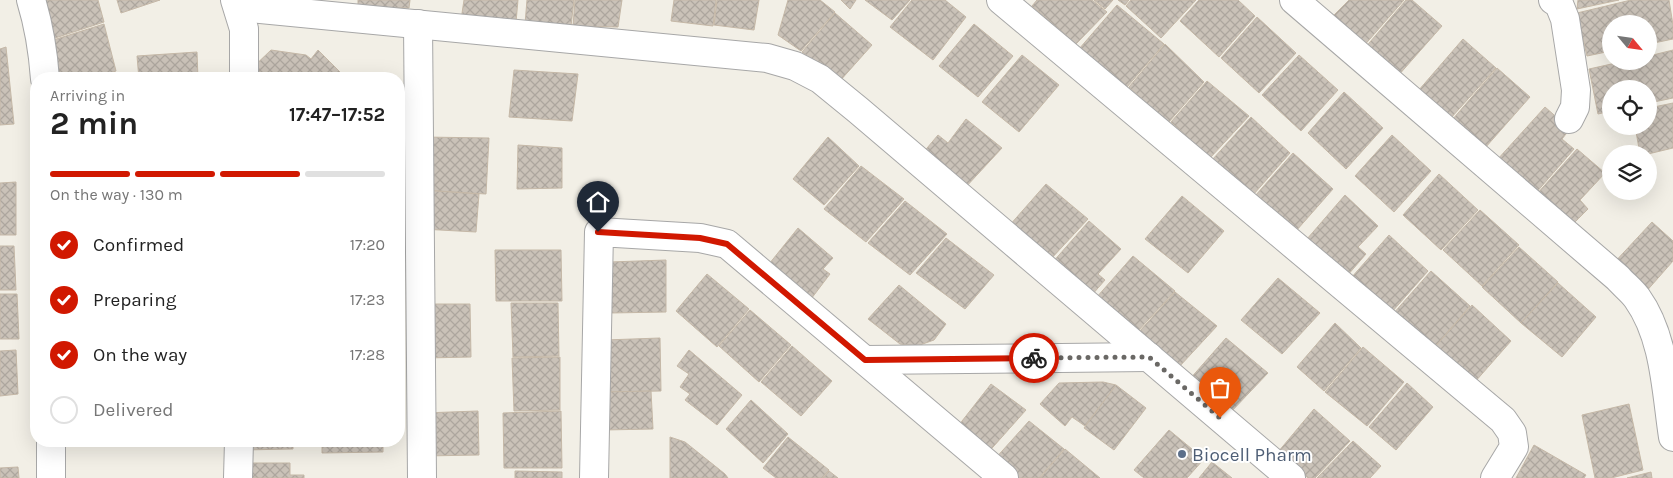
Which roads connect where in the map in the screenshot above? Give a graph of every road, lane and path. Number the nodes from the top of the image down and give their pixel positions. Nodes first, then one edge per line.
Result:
1 (31, 0) edge
2 (1002, 0) edge
3 (1294, 0) edge
4 (1553, 0) edge
5 (236, 4) edge
6 (418, 24) junction
7 (44, 72) edge
8 (244, 72) edge
9 (1569, 120) dead end
10 (1149, 357) junction
11 (865, 360) junction
12 (1673, 437) edge
13 (51, 447) edge
14 (238, 447) edge
15 (51, 478) edge
16 (238, 478) edge
17 (422, 478) edge
18 (594, 478) edge
19 (1004, 478) edge
20 (1291, 478) edge
21 (1495, 478) edge

1 - 7 street
2 - 21 street
3 - 12 street
4 - 9 street
5 - 6 street
5 - 8 street
6 - 10 street
6 - 17 street
10 - 11 street
10 - 20 street
11 - 18 street
11 - 19 street
13 - 15 street
14 - 16 street

